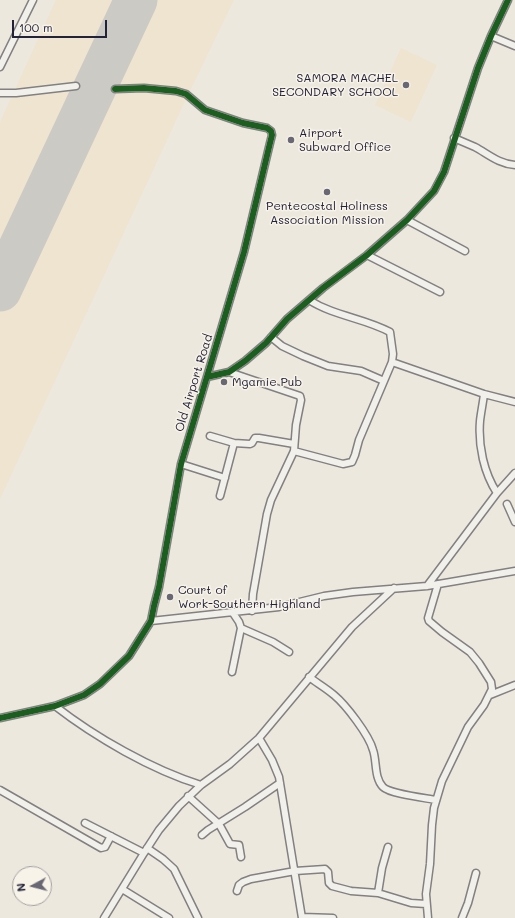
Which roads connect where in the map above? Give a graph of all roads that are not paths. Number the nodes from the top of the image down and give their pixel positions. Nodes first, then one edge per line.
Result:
1 (33, 0) edge
2 (508, 0) edge
3 (491, 36) junction
4 (515, 46) edge
5 (0, 67) edge
6 (76, 86) dead end
7 (115, 89) dead end
8 (0, 93) edge
9 (454, 138) junction
10 (515, 165) edge
11 (407, 220) junction
12 (465, 251) dead end
13 (367, 255) junction
14 (440, 292) dead end
15 (309, 300) junction
16 (271, 337) junction
17 (392, 362) junction
18 (229, 372) junction
19 (208, 377) junction
20 (384, 381) junction
21 (484, 394) junction
22 (515, 402) edge
23 (210, 436) dead end
24 (234, 443) junction
25 (294, 448) junction
26 (182, 464) junction
27 (515, 473) edge
28 (225, 478) junction
29 (497, 493) junction
30 (220, 496) dead end
31 (507, 504) dead end
32 (515, 522) edge
33 (515, 571) edge
34 (438, 584) junction
35 (427, 586) junction
36 (394, 588) junction
37 (252, 611) junction
38 (232, 613) junction
39 (152, 621) junction
40 (240, 628) junction
41 (289, 652) dead end
42 (232, 672) dead end
43 (309, 677) junction
44 (515, 685) edge
45 (490, 695) junction
46 (56, 706) junction
47 (0, 718) edge
48 (259, 738) junction
49 (280, 783) junction
50 (201, 784) junction
51 (0, 790) edge
52 (188, 796) junction
53 (436, 800) junction
54 (85, 823) dead end
55 (218, 824) junction
56 (202, 835) dead end
57 (111, 836) junction
58 (388, 847) dead end
59 (145, 851) junction
60 (241, 857) dead end
61 (295, 871) junction
62 (476, 874) dead end
63 (122, 889) junction
64 (237, 891) dead end
65 (378, 893) junction
66 (426, 904) junction
67 (104, 918) edge
68 (169, 918) edge
69 (198, 918) edge
70 (302, 918) edge
71 (333, 918) edge
72 (428, 918) edge
73 (462, 918) edge

1 - 5 street
2 - 3 street
3 - 4 street
3 - 9 street
6 - 8 street
7 - 19 street, Old Airport Road
9 - 10 street
9 - 11 street
11 - 12 street
11 - 13 street
13 - 14 street
13 - 15 street
15 - 16 street
15 - 17 street
16 - 18 street
16 - 20 street
17 - 20 street
17 - 21 street
18 - 19 street
18 - 25 street
19 - 26 street, Old Airport Road
20 - 25 street
21 - 22 street
21 - 29 street
23 - 24 street
24 - 25 street
24 - 28 street
25 - 37 street
26 - 28 street
26 - 39 street, Old Airport Road
27 - 29 street
28 - 30 street
29 - 35 street
31 - 32 street
33 - 34 street
34 - 35 street
34 - 45 street
35 - 36 street
36 - 37 street
36 - 43 street
37 - 38 street
38 - 39 street
38 - 40 street
39 - 46 street, Old Airport Road
40 - 41 street
40 - 42 street
43 - 48 street
43 - 53 street
44 - 45 street
45 - 53 street
46 - 47 street, Old Airport Road
46 - 50 street
48 - 49 street
48 - 50 street
49 - 55 street
49 - 61 street
50 - 52 street
51 - 57 street
52 - 55 street
52 - 59 street
53 - 66 street
54 - 57 street
55 - 56 street
55 - 60 street
57 - 59 street
58 - 65 street
59 - 63 street
59 - 69 street
61 - 64 street
61 - 65 street
61 - 70 street
62 - 73 street
63 - 67 street
63 - 68 street
65 - 66 street
66 - 72 street
70 - 71 street

